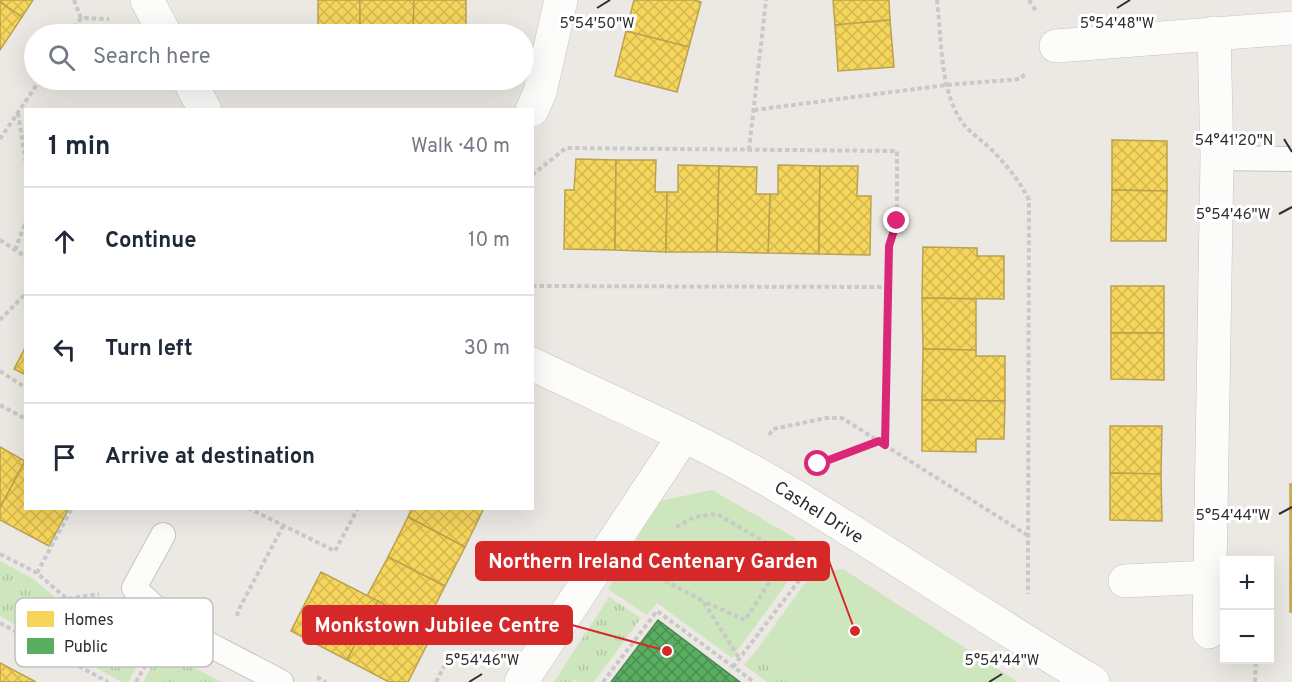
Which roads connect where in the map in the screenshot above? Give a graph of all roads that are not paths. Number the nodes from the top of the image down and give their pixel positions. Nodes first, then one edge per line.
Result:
1 (147, 0) edge
2 (561, 0) edge
3 (160, 24) edge
4 (1292, 28) edge
5 (1214, 33) junction
6 (1056, 46) road end
7 (194, 90) edge
8 (204, 108) edge
9 (533, 108) edge
10 (1217, 158) junction
11 (1292, 159) edge
12 (534, 365) edge
13 (683, 436) junction
14 (164, 535) dead end
15 (1210, 577) junction
16 (1125, 581) dead end
17 (145, 598) edge
18 (1209, 632) dead end
19 (213, 646) edge
20 (528, 672) edge
21 (281, 682) edge
22 (1094, 682) edge

1 - 3 street
2 - 9 street
4 - 5 street
5 - 6 street
5 - 10 street
7 - 8 street
10 - 11 lane
10 - 15 street
12 - 13 street, Cashel Drive
13 - 20 street
13 - 22 street, Cashel Drive
14 - 17 lane
15 - 16 street
15 - 18 street
19 - 21 lane

